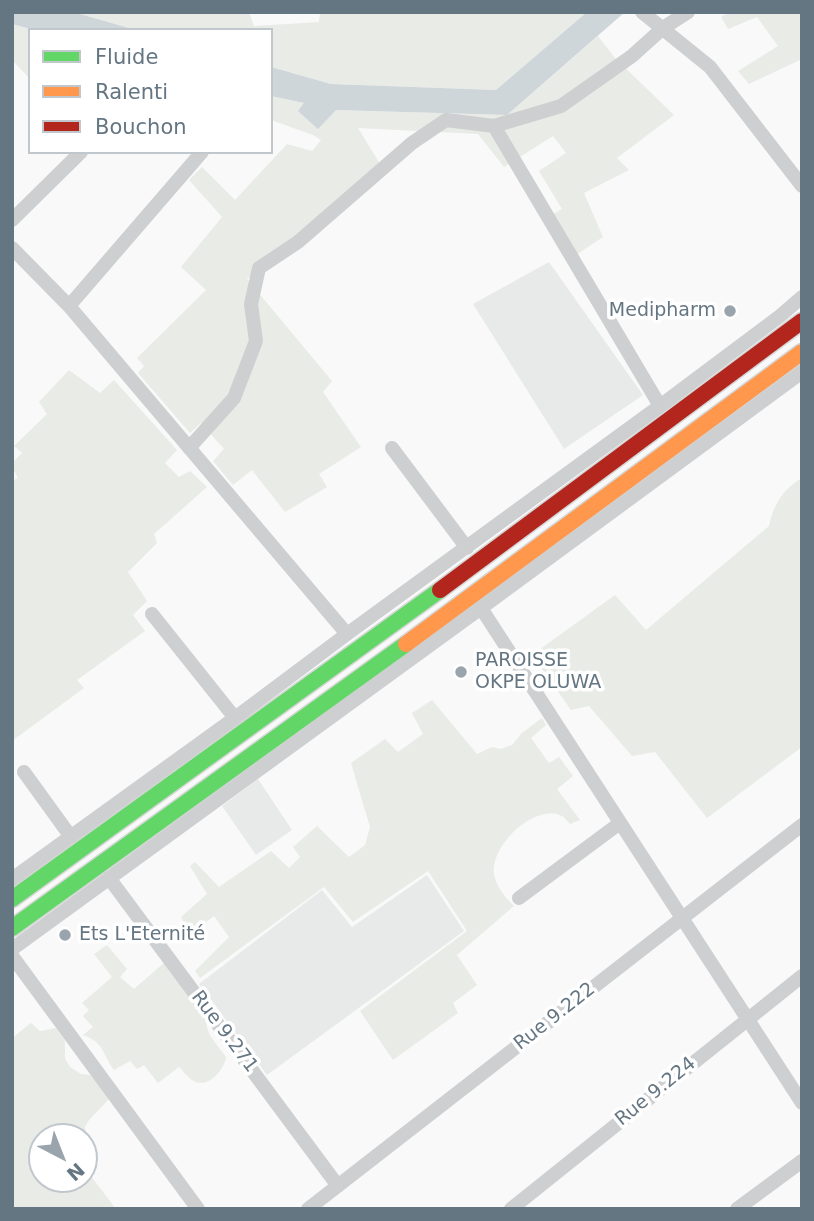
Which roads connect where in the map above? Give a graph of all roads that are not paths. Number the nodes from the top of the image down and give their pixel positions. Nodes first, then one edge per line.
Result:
1 (642, 12) edge
2 (688, 12) edge
3 (663, 27) junction
4 (494, 126) junction
5 (78, 154) edge
6 (200, 154) edge
7 (802, 186) edge
8 (12, 220) edge
9 (12, 248) edge
10 (802, 298) edge
11 (69, 306) junction
12 (802, 321) edge
13 (802, 352) edge
14 (800, 376) edge
15 (660, 406) junction
16 (189, 448) junction
17 (392, 449) dead end
18 (467, 548) junction
19 (481, 608) junction
20 (152, 614) dead end
21 (347, 634) junction
22 (235, 719) junction
23 (24, 772) dead end
24 (620, 823) junction
25 (802, 825) edge
26 (71, 837) junction
27 (109, 878) junction
28 (12, 879) edge
29 (519, 898) dead end
30 (12, 899) edge
31 (682, 918) junction
32 (12, 928) edge
33 (12, 949) edge
34 (12, 956) edge
35 (802, 976) edge
36 (747, 1019) junction
37 (802, 1103) edge
38 (802, 1160) edge
39 (338, 1186) junction
40 (198, 1209) edge
41 (308, 1209) edge
42 (511, 1209) edge
43 (737, 1209) edge

1 - 3 street
2 - 3 street
3 - 4 street
3 - 7 street
4 - 15 street
4 - 16 street
5 - 8 street
6 - 11 street
9 - 11 street
10 - 15 street
11 - 16 street
12 - 30 highway
13 - 32 highway
14 - 19 street
15 - 18 street
16 - 21 street
17 - 18 street
18 - 21 street
19 - 24 street
19 - 27 street
20 - 22 street
21 - 22 street
22 - 26 street
23 - 26 street
24 - 29 street
24 - 31 street
25 - 31 street, Rue 9.222
26 - 28 street
27 - 33 street
27 - 39 street, Rue 9.271
31 - 36 street
31 - 39 street, Rue 9.222
34 - 40 street
35 - 36 street, Rue 9.224
36 - 37 street
36 - 42 street, Rue 9.224
38 - 43 street
39 - 41 street, Rue 9.222

